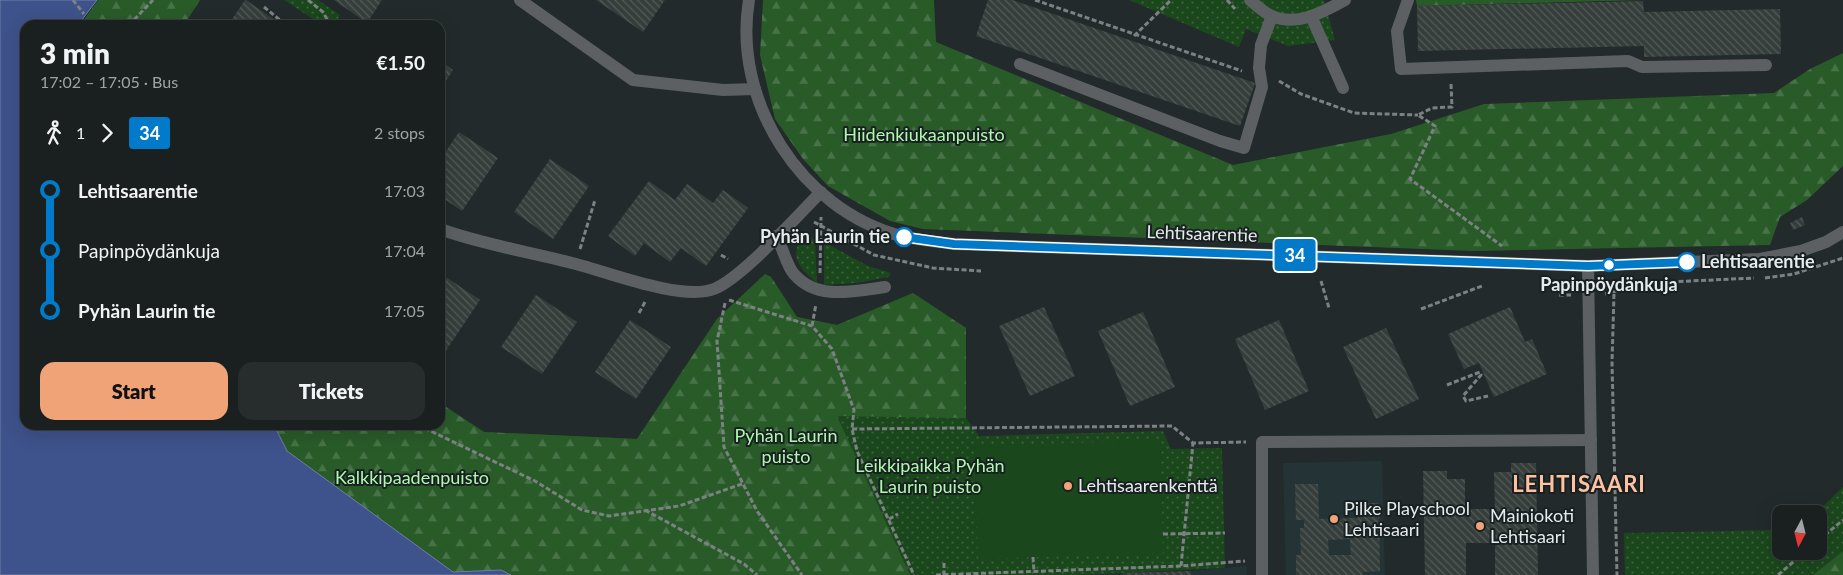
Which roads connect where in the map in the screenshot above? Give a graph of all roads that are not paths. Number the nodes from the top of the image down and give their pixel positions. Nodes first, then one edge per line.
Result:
1 (520, 0) edge
2 (749, 0) edge
3 (1250, 0) edge
4 (1345, 0) edge
5 (1408, 0) edge
6 (1272, 16) junction
7 (1311, 16) junction
8 (1020, 64) dead end
9 (1766, 65) dead end
10 (1343, 88) dead end
11 (755, 89) junction
12 (821, 192) junction
13 (445, 231) edge
14 (1843, 232) edge
15 (776, 236) junction
16 (1588, 266) junction
17 (885, 287) dead end
18 (1591, 440) junction
19 (1262, 575) edge
20 (1593, 575) edge

1 - 11 street
2 - 11 street, Lehtisaarentie
3 - 6 street
4 - 7 street
5 - 9 street
6 - 7 street
6 - 8 street
7 - 10 street
11 - 12 street, Lehtisaarentie
12 - 15 street
12 - 16 street, Lehtisaarentie
13 - 15 street
14 - 16 street, Lehtisaarentie
15 - 17 street
16 - 18 street
18 - 19 street
18 - 20 street

